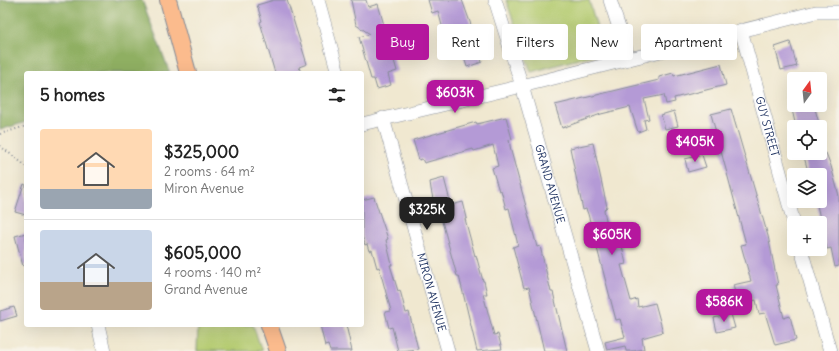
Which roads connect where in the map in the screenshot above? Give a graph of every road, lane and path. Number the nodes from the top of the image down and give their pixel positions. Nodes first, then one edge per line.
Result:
1 (168, 0) edge
2 (318, 0) edge
3 (496, 0) edge
4 (610, 0) edge
5 (839, 12) edge
6 (618, 24) edge
7 (744, 29) junction
8 (633, 58) edge
9 (625, 60) edge
10 (187, 71) edge
11 (337, 71) edge
12 (522, 86) junction
13 (383, 118) junction
14 (364, 123) edge
15 (24, 127) edge
16 (0, 134) edge
17 (0, 146) edge
18 (24, 164) edge
19 (792, 216) edge
20 (803, 256) edge
21 (98, 327) edge
22 (269, 327) edge
23 (104, 351) edge
24 (278, 351) edge
25 (448, 351) edge
26 (598, 351) edge
27 (830, 351) edge

1 - 10 main road
2 - 11 street
3 - 12 street, GRAND AVENUE
4 - 6 street
5 - 7 street
7 - 8 street
7 - 19 street, GUY STREET
9 - 12 street
12 - 13 street
12 - 26 street, GRAND AVENUE
13 - 14 street
13 - 25 street, MIRON AVENUE
15 - 16 path
17 - 18 path
20 - 27 street
21 - 23 street
22 - 24 main road

